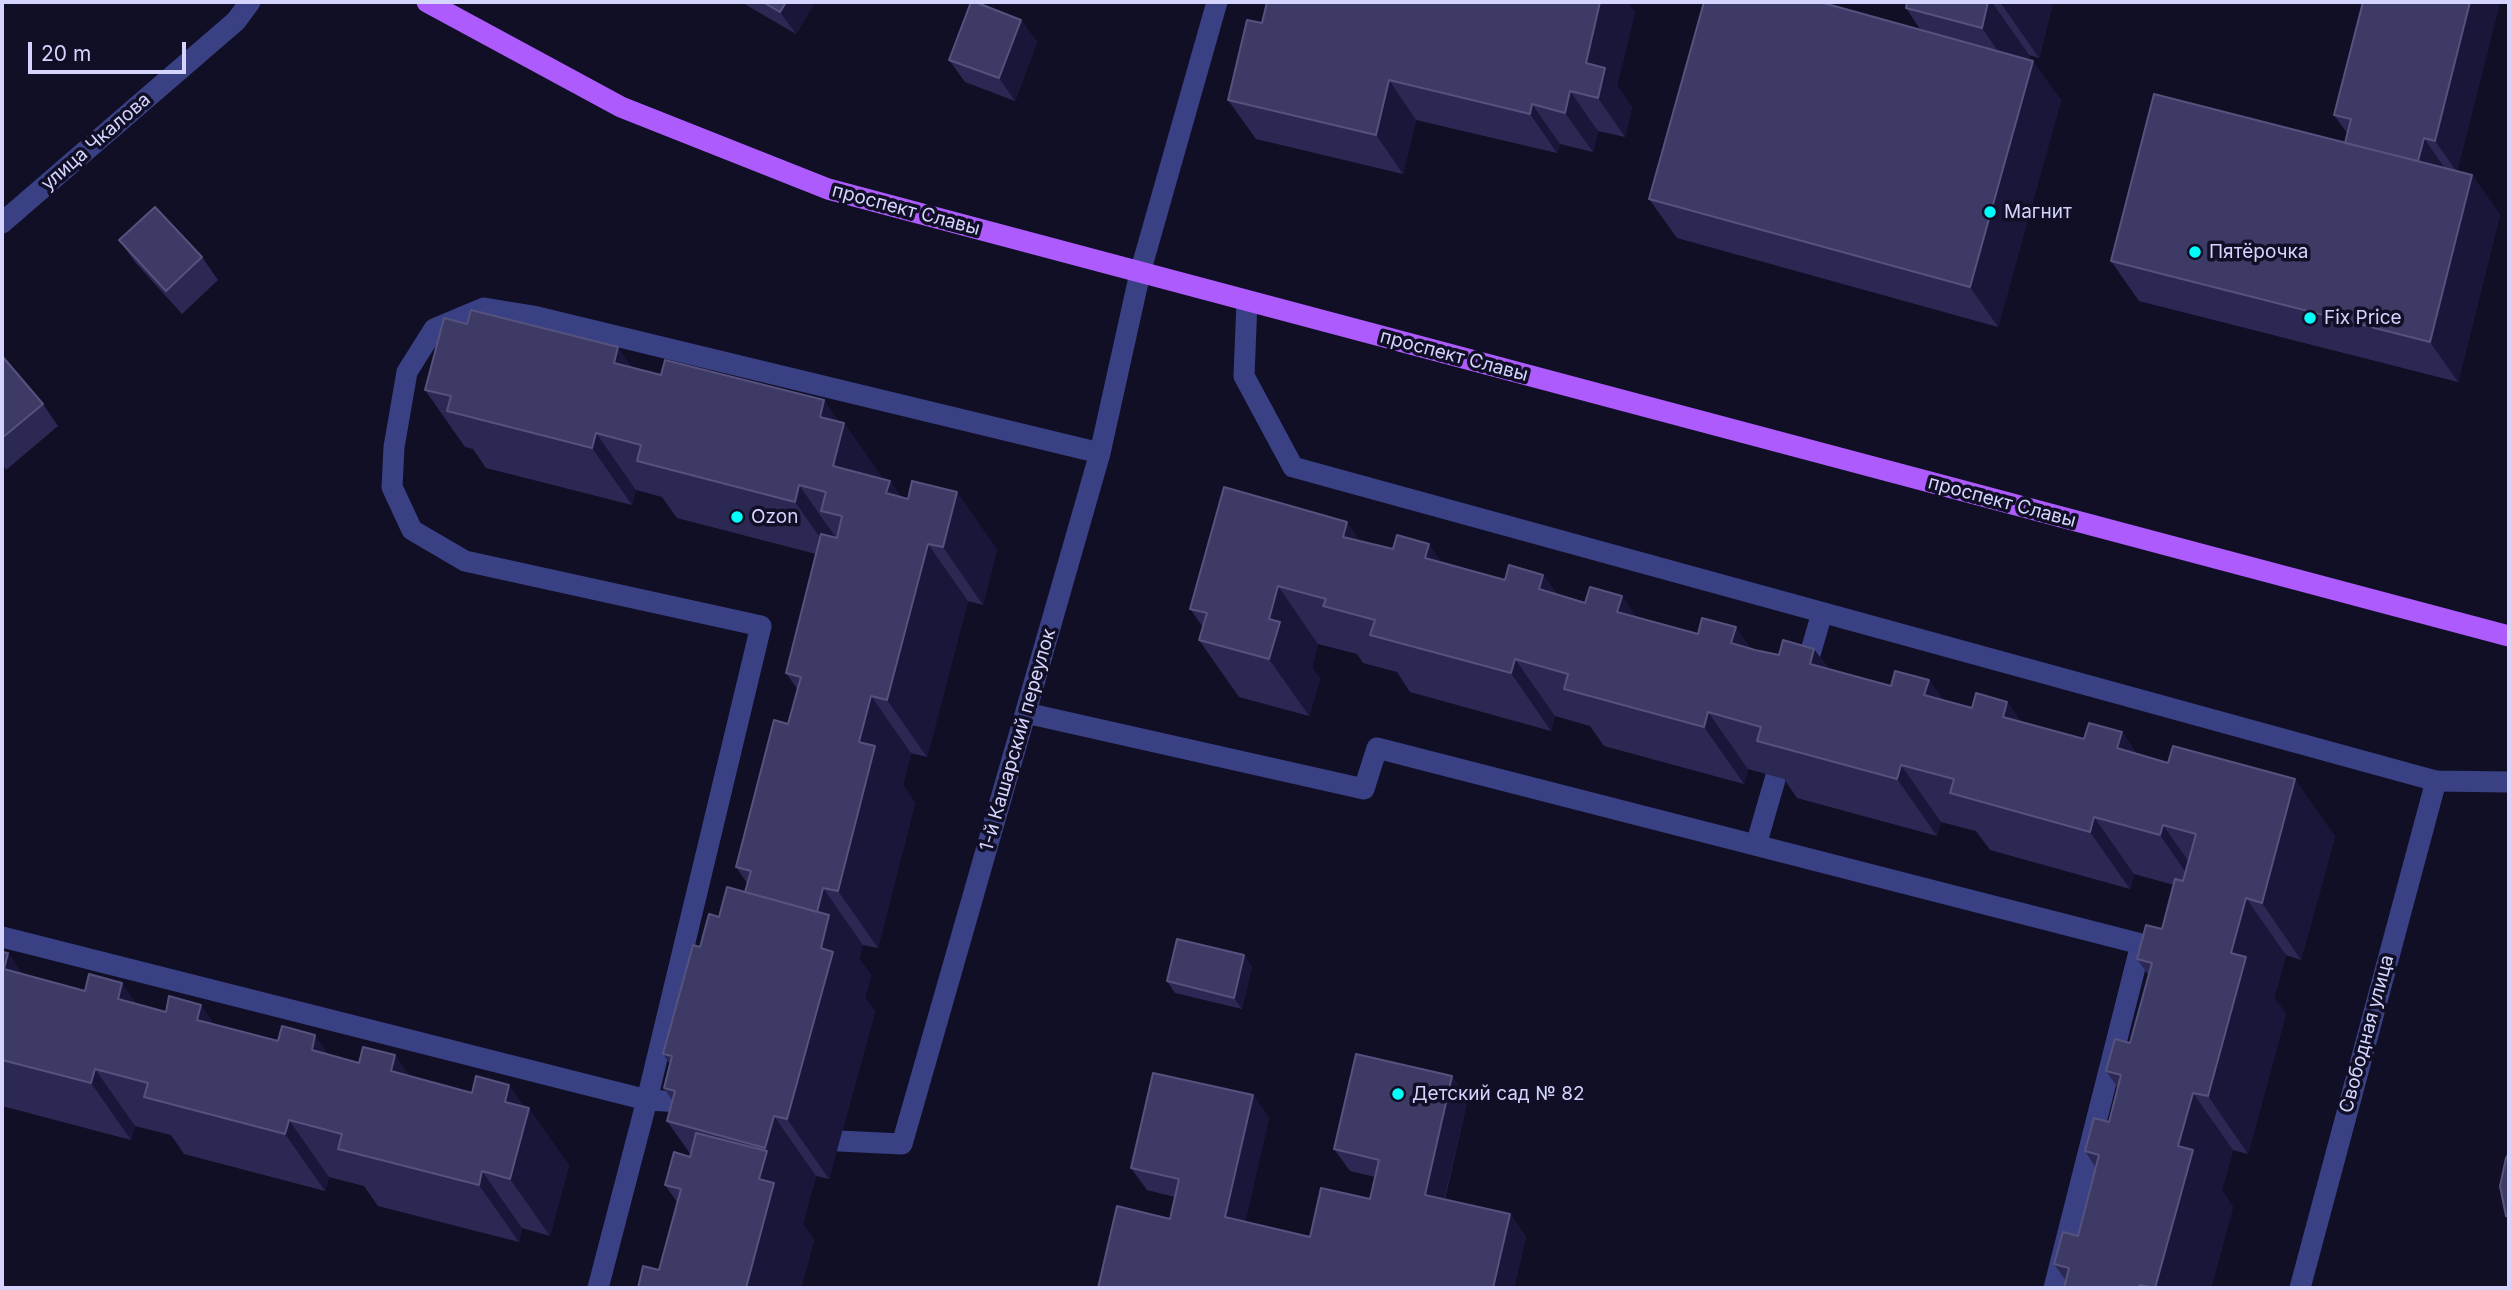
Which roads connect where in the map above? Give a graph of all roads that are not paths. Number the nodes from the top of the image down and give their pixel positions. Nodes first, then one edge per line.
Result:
1 (250, 2) edge
2 (427, 2) edge
3 (1217, 2) edge
4 (2, 223) edge
5 (1140, 273) junction
6 (1247, 302) junction
7 (1100, 453) junction
8 (1822, 613) junction
9 (2509, 636) edge
10 (1799, 694) edge
11 (1026, 713) junction
12 (1776, 776) edge
13 (2436, 781) junction
14 (2509, 782) edge
15 (1756, 845) junction
16 (2, 937) edge
17 (647, 1100) junction
18 (708, 1103) edge
19 (839, 1141) dead end
20 (598, 1288) edge
21 (2054, 1288) edge
22 (2300, 1288) edge

1 - 4 street, улица Чкалова
2 - 5 main road, проспект Славы
3 - 5 street, 1-й Кашарский переулок
5 - 6 main road, проспект Славы
5 - 7 street, 1-й Кашарский переулок
6 - 8 street
6 - 9 main road, проспект Славы
7 - 11 street, 1-й Кашарский переулок
7 - 17 street
8 - 10 street
8 - 13 street
11 - 15 street
11 - 19 street, 1-й Кашарский переулок
12 - 15 street
13 - 14 street
13 - 22 street, Свободная улица
15 - 21 street
16 - 17 street
17 - 18 street
17 - 20 street

